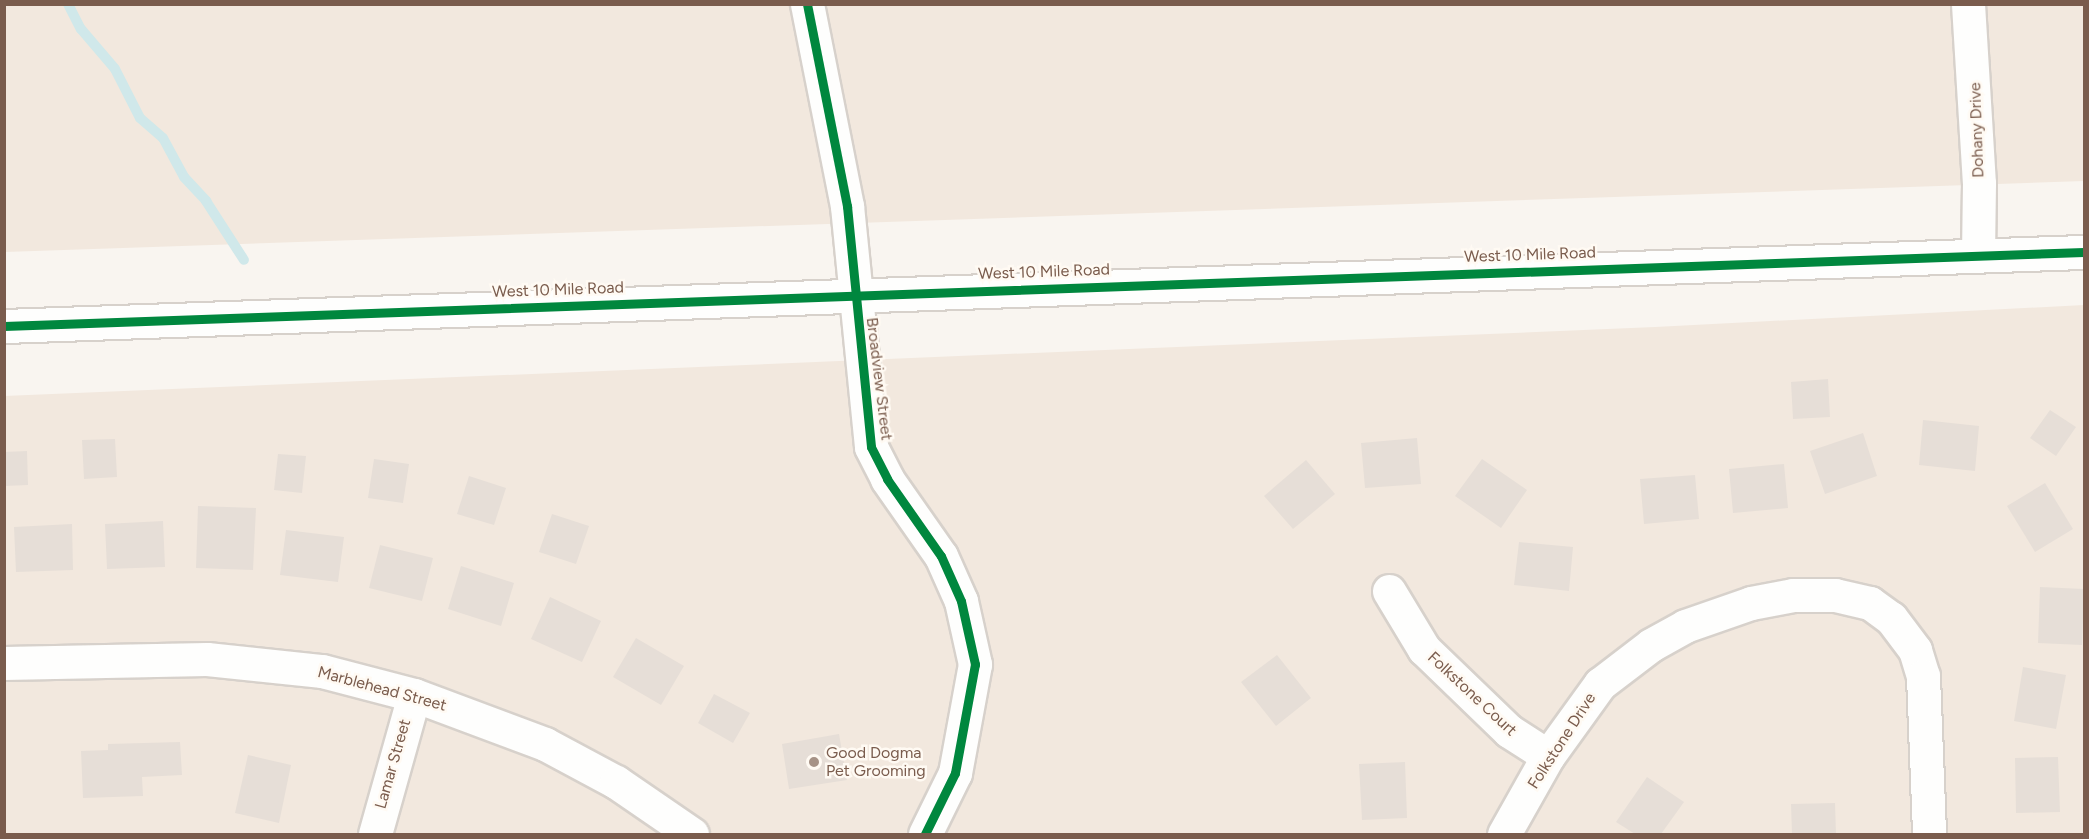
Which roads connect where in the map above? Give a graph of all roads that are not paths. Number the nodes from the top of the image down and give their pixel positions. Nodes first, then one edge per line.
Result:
1 (807, 4) edge
2 (1968, 4) edge
3 (2085, 252) edge
4 (1978, 256) junction
5 (853, 294) junction
6 (4, 326) edge
7 (1389, 591) dead end
8 (4, 663) edge
9 (414, 695) junction
10 (1548, 756) junction
11 (375, 834) edge
12 (692, 834) edge
13 (925, 834) edge
14 (1504, 834) edge
15 (1929, 834) edge

1 - 5 street, Broadview Street
2 - 4 street, Dohany Drive
3 - 4 street, West 10 Mile Road
4 - 5 street, West 10 Mile Road
5 - 6 street, West 10 Mile Road
5 - 13 street, Broadview Street
7 - 10 street, Folkstone Court
8 - 9 street, Marblehead Street
9 - 11 street, Lamar Street
9 - 12 street, Marblehead Street
10 - 14 street, Folkstone Drive
10 - 15 street, Folkstone Drive

